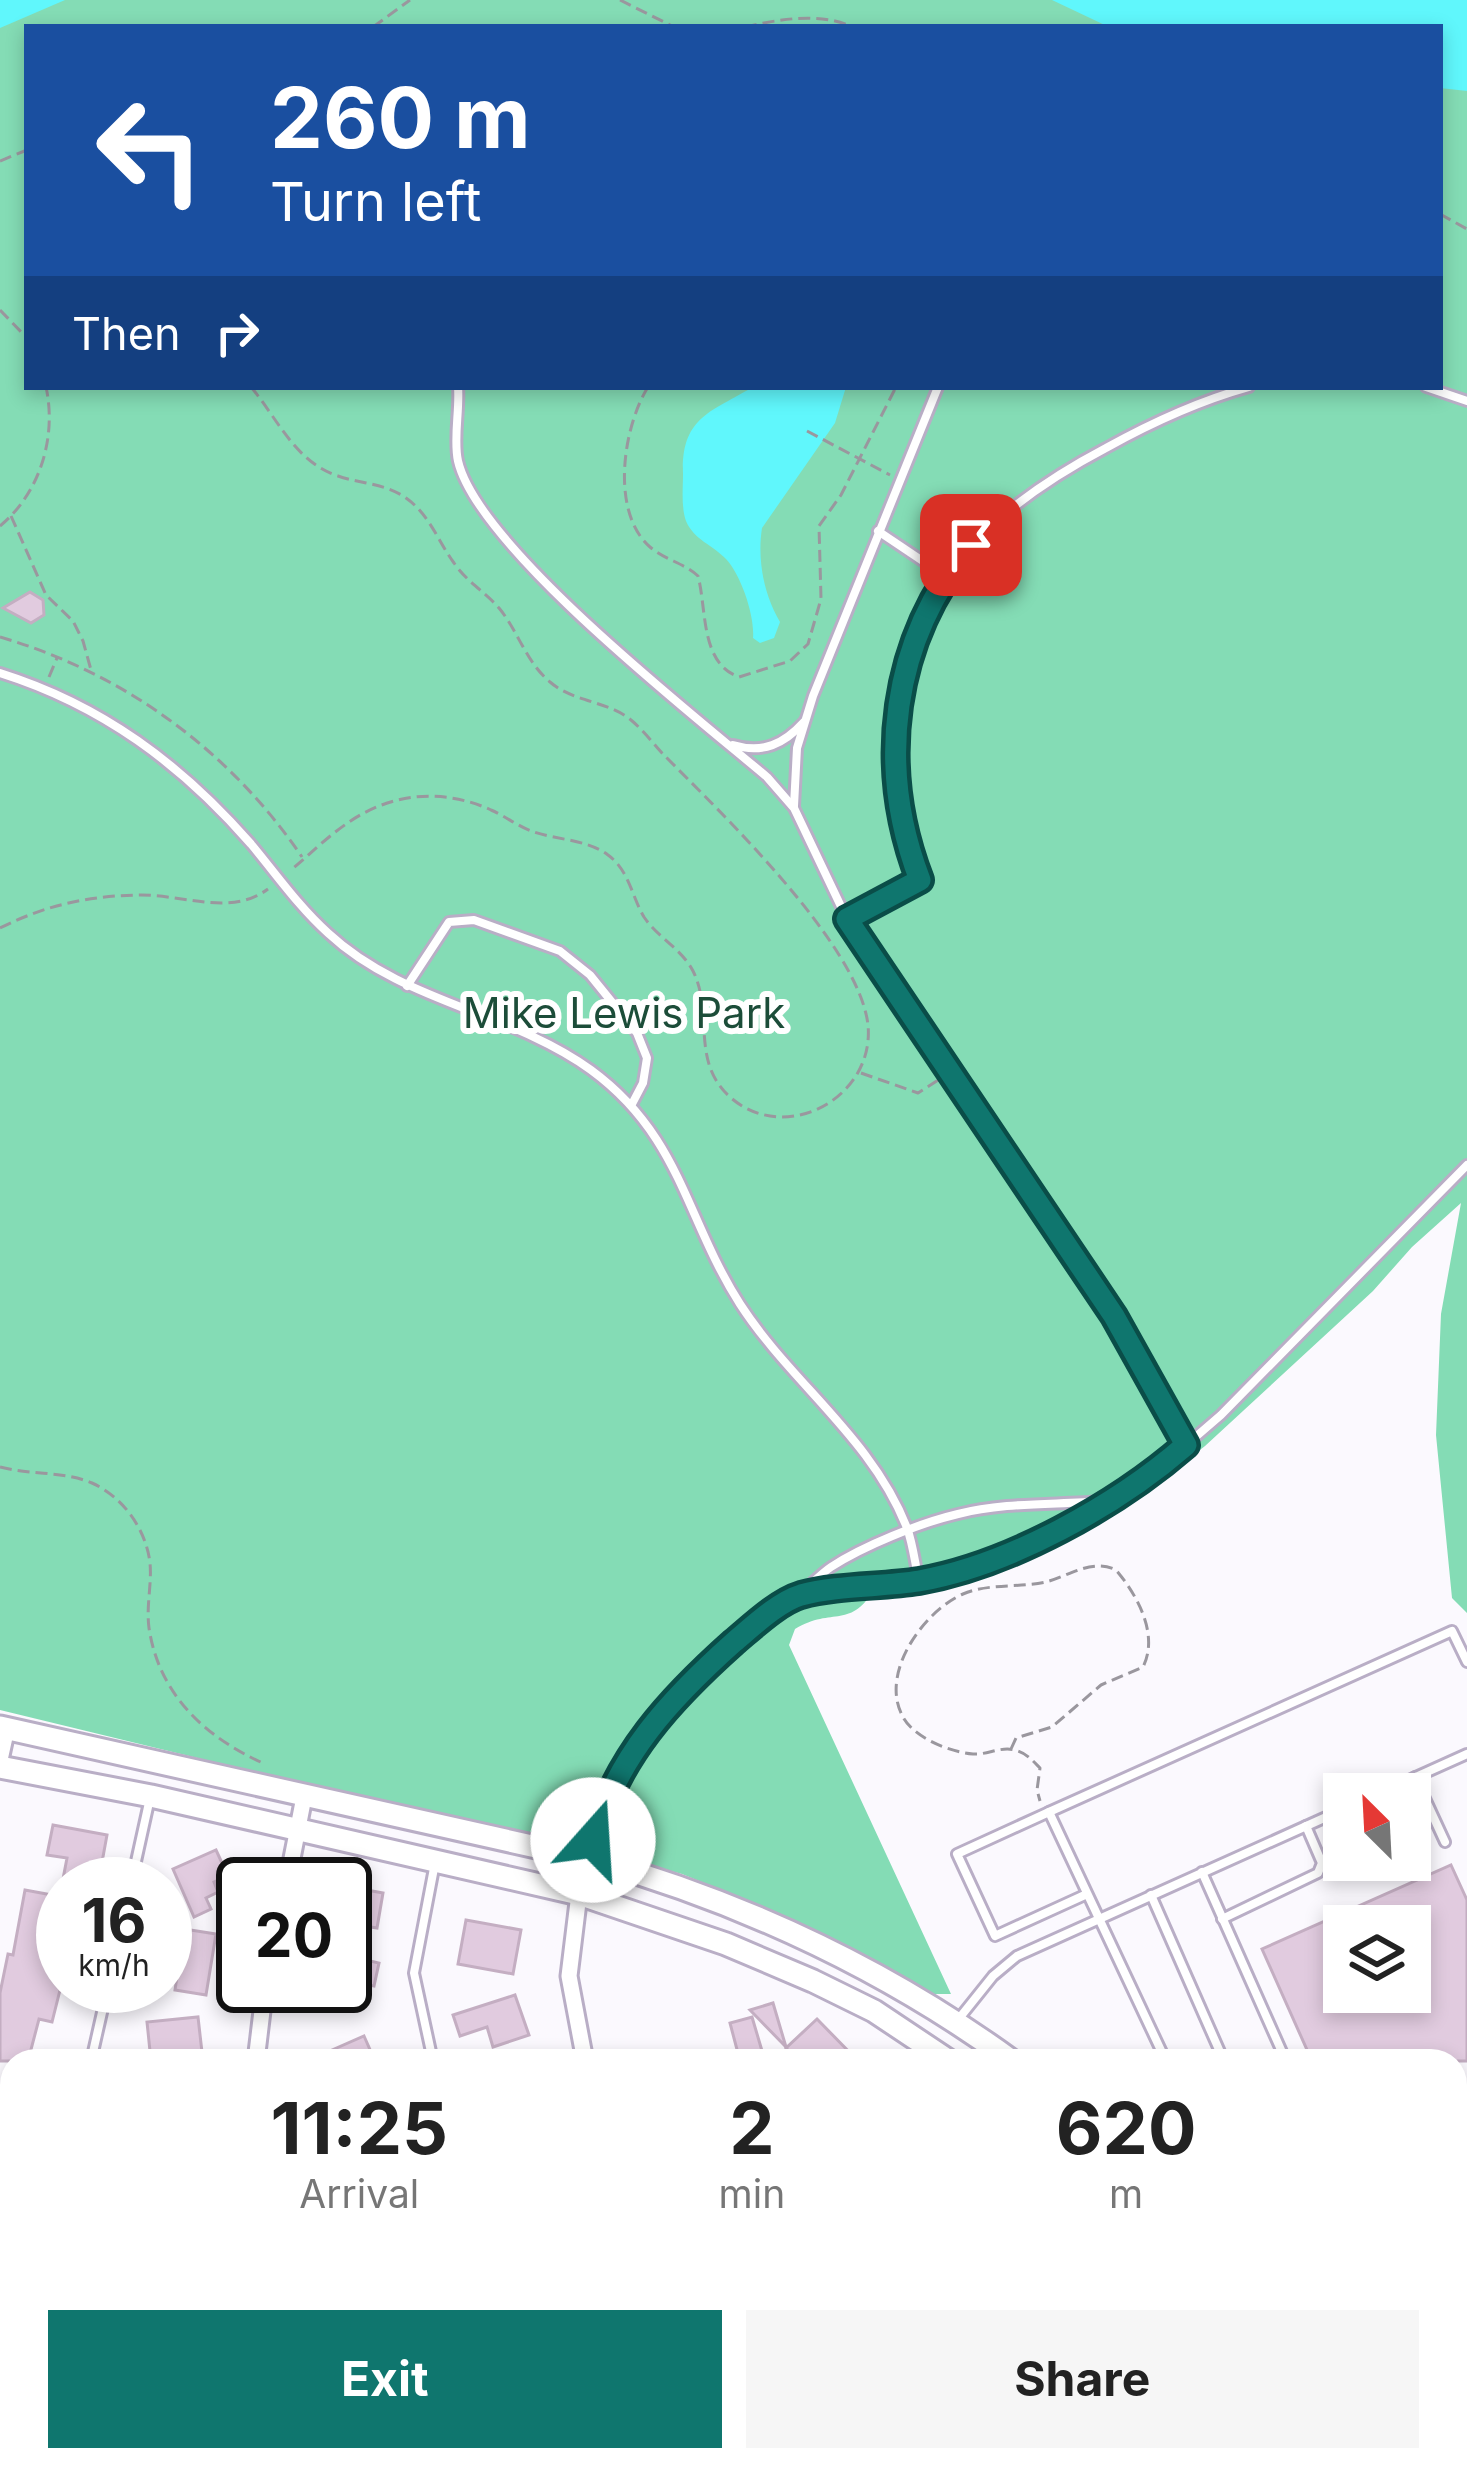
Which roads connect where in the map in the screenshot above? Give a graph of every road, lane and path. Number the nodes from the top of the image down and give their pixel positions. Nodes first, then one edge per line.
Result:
1 (410, 0) edge
2 (620, 0) edge
3 (377, 24) edge
4 (668, 24) edge
5 (759, 24) edge
6 (847, 24) edge
7 (0, 310) edge
8 (24, 335) edge
9 (49, 390) edge
10 (253, 390) edge
11 (458, 390) edge
12 (647, 390) edge
13 (895, 390) edge
14 (937, 390) edge
15 (1240, 390) edge
16 (1435, 390) edge
17 (1467, 401) edge
18 (807, 430) dead end
19 (860, 460) junction
20 (899, 480) junction
21 (11, 516) junction
22 (0, 526) edge
23 (878, 531) junction
24 (946, 576) junction
25 (0, 637) edge
26 (58, 657) junction
27 (92, 672) junction
28 (0, 674) edge
29 (44, 689) junction
30 (805, 721) junction
31 (728, 743) junction
32 (794, 808) junction
33 (304, 859) junction
34 (279, 880) junction
35 (847, 919) junction
36 (0, 928) edge
37 (407, 986) junction
38 (859, 1072) junction
39 (950, 1072) junction
40 (632, 1105) junction
41 (1467, 1165) edge
42 (1186, 1445) junction
43 (0, 1467) edge
44 (1105, 1501) junction
45 (908, 1531) junction
46 (919, 1581) junction
47 (798, 1596) junction
48 (1467, 1662) edge
49 (4, 1728) edge
50 (1011, 1749) junction
51 (1467, 1754) edge
52 (0, 1764) edge
53 (266, 1764) dead end
54 (1424, 1773) edge
55 (151, 1796) junction
56 (304, 1797) junction
57 (1431, 1812) edge
58 (1047, 1813) junction
59 (1323, 1818) edge
60 (1306, 1826) junction
61 (298, 1830) junction
62 (1445, 1842) dead end
63 (137, 1857) edge
64 (292, 1857) edge
65 (590, 1859) junction
66 (436, 1862) junction
67 (1202, 1873) junction
68 (579, 1894) junction
69 (1088, 1894) junction
70 (1151, 1895) junction
71 (1222, 1918) junction
72 (1099, 1919) junction
73 (102, 2013) edge
74 (262, 2013) edge
75 (956, 2022) junction
76 (94, 2049) edge
77 (257, 2049) edge
78 (430, 2049) edge
79 (583, 2049) edge
80 (930, 2049) edge
81 (944, 2049) edge
82 (995, 2049) edge
83 (1160, 2049) edge
84 (1219, 2049) edge
85 (1281, 2049) edge

1 - 3 path
2 - 4 path
5 - 6 path
7 - 8 path
9 - 21 path
10 - 38 path
11 - 31 lane
12 - 19 path
13 - 19 path
14 - 20 lane
15 - 24 lane
16 - 17 lane
18 - 19 path
19 - 20 path
20 - 23 lane
21 - 22 path
21 - 27 path
23 - 24 lane
23 - 30 lane
24 - 35 lane
25 - 26 path
26 - 27 path
26 - 29 path
27 - 33 path
28 - 29 lane
29 - 34 lane
30 - 31 lane
30 - 32 lane
31 - 32 lane
32 - 35 lane
33 - 34 path
33 - 38 path
34 - 36 path
34 - 37 lane
35 - 39 lane
37 - 40 lane
37 - 40 lane
38 - 39 path
39 - 42 lane
40 - 45 lane
41 - 42 lane
42 - 44 lane
43 - 53 path
44 - 45 lane
44 - 46 lane
45 - 46 lane
45 - 47 lane
46 - 47 lane
47 - 65 lane
48 - 58 lane
49 - 52 street
49 - 56 main road
50 - 50 path
50 - 58 path
51 - 54 lane
52 - 55 main road
55 - 61 main road
55 - 63 lane
56 - 61 street
56 - 65 main road
57 - 62 lane
58 - 69 lane
58 - 69 lane
59 - 60 lane
60 - 67 lane
60 - 71 lane
61 - 64 street
61 - 66 main road
65 - 68 street
65 - 75 main road
66 - 68 main road
66 - 78 lane
67 - 70 lane
67 - 71 lane
68 - 79 street
68 - 80 main road
69 - 72 lane
70 - 72 lane
70 - 84 lane
71 - 85 lane
72 - 75 lane
72 - 83 lane
73 - 76 lane
74 - 77 street
75 - 81 main road
75 - 82 main road

